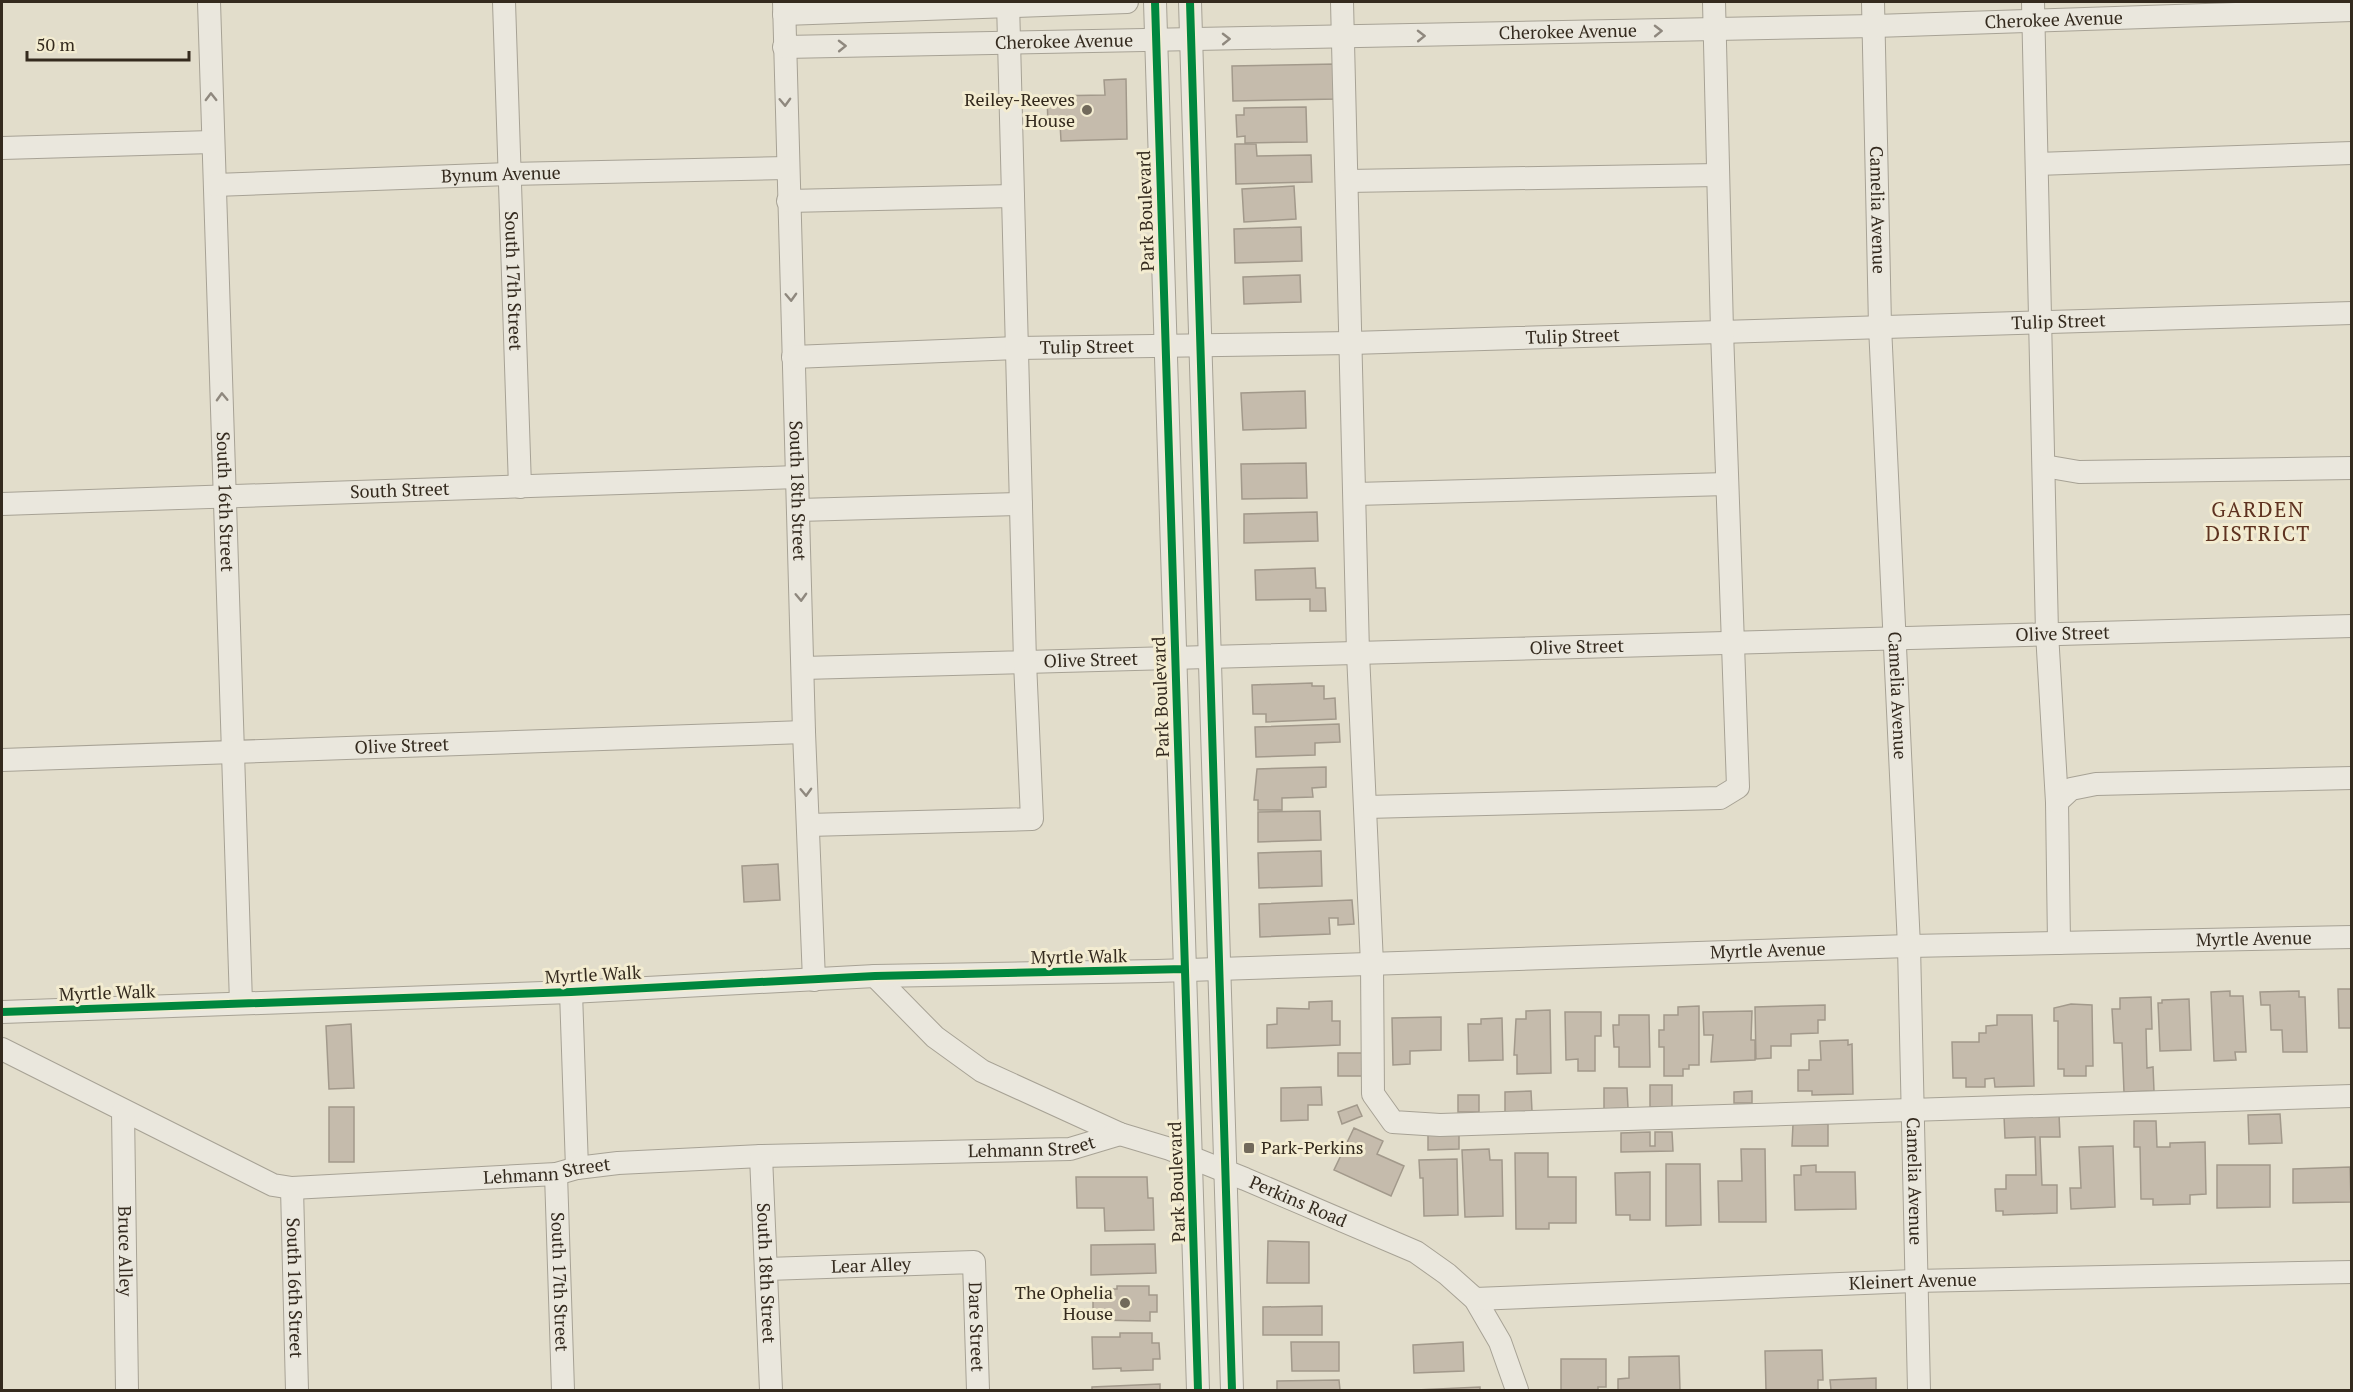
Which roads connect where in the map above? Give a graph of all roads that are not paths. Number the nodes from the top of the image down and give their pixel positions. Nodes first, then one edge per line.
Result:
1 (209, 2) edge
2 (504, 2) edge
3 (1127, 2) edge
4 (1155, 2) edge
5 (1190, 2) edge
6 (1342, 2) edge
7 (1714, 2) edge
8 (1874, 2) edge
9 (1008, 4) edge
10 (784, 8) edge
11 (2352, 10) edge
12 (2033, 11) edge
13 (1875, 26) junction
14 (1715, 30) junction
15 (1343, 38) junction
16 (1156, 40) junction
17 (1191, 40) junction
18 (1009, 44) junction
19 (784, 47) junction
20 (212, 142) junction
21 (2, 148) edge
22 (2352, 153) edge
23 (2037, 164) junction
24 (787, 168) junction
25 (509, 174) junction
26 (1718, 175) junction
27 (1347, 181) junction
28 (215, 185) junction
29 (1013, 196) junction
30 (788, 201) junction
31 (2352, 313) edge
32 (2040, 322) junction
33 (1880, 326) junction
34 (1722, 331) junction
35 (1351, 343) junction
36 (1200, 344) junction
37 (1165, 345) junction
38 (1017, 348) junction
39 (793, 357) junction
40 (2044, 466) junction
41 (2352, 468) edge
42 (797, 477) junction
43 (1727, 484) junction
44 (520, 487) junction
45 (1355, 494) junction
46 (225, 497) junction
47 (2, 504) edge
48 (1021, 504) junction
49 (798, 510) junction
50 (2352, 626) edge
51 (2047, 633) junction
52 (1893, 637) junction
53 (1732, 641) junction
54 (1358, 653) junction
55 (1175, 657) junction
56 (1210, 657) junction
57 (1025, 662) junction
58 (803, 668) junction
59 (804, 732) junction
60 (234, 752) junction
61 (2, 760) edge
62 (2352, 778) edge
63 (2057, 802) junction
64 (1366, 807) junction
65 (808, 825) junction
66 (2352, 937) edge
67 (2059, 943) junction
68 (1909, 946) junction
69 (1372, 964) junction
70 (1219, 968) junction
71 (1185, 969) junction
72 (875, 976) junction
73 (814, 980) junction
74 (571, 992) junction
75 (241, 1003) junction
76 (2, 1012) edge
77 (2, 1049) edge
78 (2352, 1096) edge
79 (1912, 1110) junction
80 (123, 1111) junction
81 (1120, 1134) junction
82 (761, 1156) junction
83 (1190, 1157) junction
84 (566, 1171) junction
85 (1225, 1171) junction
86 (292, 1188) junction
87 (974, 1262) joint
88 (767, 1269) junction
89 (2352, 1272) edge
90 (1914, 1281) junction
91 (1475, 1299) junction
92 (127, 1390) edge
93 (297, 1390) edge
94 (563, 1390) edge
95 (771, 1390) edge
96 (978, 1390) edge
97 (1198, 1390) edge
98 (1232, 1390) edge
99 (1517, 1390) edge
100 (1919, 1390) edge

20 -> 1 street, South 16th Street
2 - 25 street, South 17th Street
3 - 9 street, Cherokee Avenue
4 - 16 street, Park Boulevard
5 - 17 street
6 - 15 street
7 - 14 street
8 - 13 street, Camelia Avenue
9 - 10 street, Cherokee Avenue
9 - 18 street
10 - 19 street, South 18th Street
11 - 12 street, Cherokee Avenue
12 - 13 street, Cherokee Avenue
12 - 23 street
13 - 14 street, Cherokee Avenue
13 - 33 street, Camelia Avenue
15 -> 14 street, Cherokee Avenue
14 - 26 street
17 -> 15 street, Cherokee Avenue
15 - 27 street
16 - 17 street, Cherokee Avenue
16 - 18 street, Cherokee Avenue
16 - 37 street, Park Boulevard
17 - 36 street
19 -> 18 street, Cherokee Avenue
18 - 29 street
19 -> 24 street, South 18th Street
20 - 21 street
20 - 28 street, South 16th Street
22 - 23 street
23 - 32 street
24 - 25 street, Bynum Avenue
24 - 30 street, South 18th Street
25 - 28 street, Bynum Avenue
25 - 44 street, South 17th Street
26 - 27 street
26 - 34 street
27 - 35 street
46 -> 28 street, South 16th Street
29 - 30 street
29 - 38 street
30 -> 39 street, South 18th Street
31 - 32 street, Tulip Street
32 - 33 street, Tulip Street
32 - 40 street
33 - 34 street, Tulip Street
33 - 52 street, Camelia Avenue
34 - 35 street, Tulip Street
34 - 43 street
35 - 36 street, Tulip Street
35 - 45 street
36 - 37 street, Tulip Street
36 - 56 street
37 - 38 street, Tulip Street
37 - 55 street, Park Boulevard
38 - 39 street, Tulip Street
38 - 48 street
39 - 42 street, South 18th Street
40 - 41 street
40 - 51 street
42 - 44 street, South Street
42 - 49 street, South 18th Street
43 - 45 street
43 - 53 street
44 - 46 street, South Street
45 - 54 street
46 - 47 street, South Street
46 - 60 street, South 16th Street
48 - 49 street
48 - 57 street
49 -> 58 street, South 18th Street
50 - 51 street, Olive Street
51 - 52 street, Olive Street
51 - 63 street
52 - 53 street, Olive Street
52 - 68 street, Camelia Avenue
53 - 54 street, Olive Street
53 - 64 street
54 - 56 street, Olive Street
54 - 64 street
55 - 56 street, Olive Street
55 - 57 street, Olive Street
55 - 71 street, Park Boulevard
56 - 70 street
57 - 58 street, Olive Street
57 - 65 street
58 - 59 street, South 18th Street
59 - 60 street, Olive Street
59 -> 65 street, South 18th Street
60 - 61 street, Olive Street
60 - 75 street, South 16th Street
62 - 63 street
63 - 67 street
64 - 69 street
65 - 73 street, South 18th Street
66 - 67 street, Myrtle Avenue
67 - 68 street, Myrtle Avenue
68 - 69 street, Myrtle Avenue
68 - 79 street, Camelia Avenue
69 - 70 street, Myrtle Avenue
69 - 79 street
70 - 71 street, Myrtle Avenue
70 - 85 street
71 - 72 street, Myrtle Walk
71 - 83 street, Park Boulevard
72 - 73 street, Myrtle Walk
72 - 81 street, Perkins Road
73 - 74 street, Myrtle Walk
74 - 75 street, Myrtle Walk
74 - 84 street, South 17th Street
75 - 76 street, Myrtle Walk
77 - 80 street, Lehmann Street
78 - 79 street
79 - 90 street, Camelia Avenue
80 - 86 street, Lehmann Street
80 - 92 street, Bruce Alley
81 - 82 street, Lehmann Street
81 - 83 street, Perkins Road
82 - 84 street, Lehmann Street
82 - 88 street, South 18th Street
83 - 85 street, Perkins Road
83 - 97 street, Park Boulevard
84 - 86 street, Lehmann Street
84 - 94 street, South 17th Street
85 - 91 street, Perkins Road
85 - 98 street
86 - 93 street, South 16th Street
87 - 88 street, Lear Alley
87 - 96 street, Dare Street
88 - 95 street, South 18th Street
89 - 90 street, Kleinert Avenue
90 - 91 street, Kleinert Avenue
90 - 100 street, Camelia Avenue
91 - 99 street, Perkins Road

